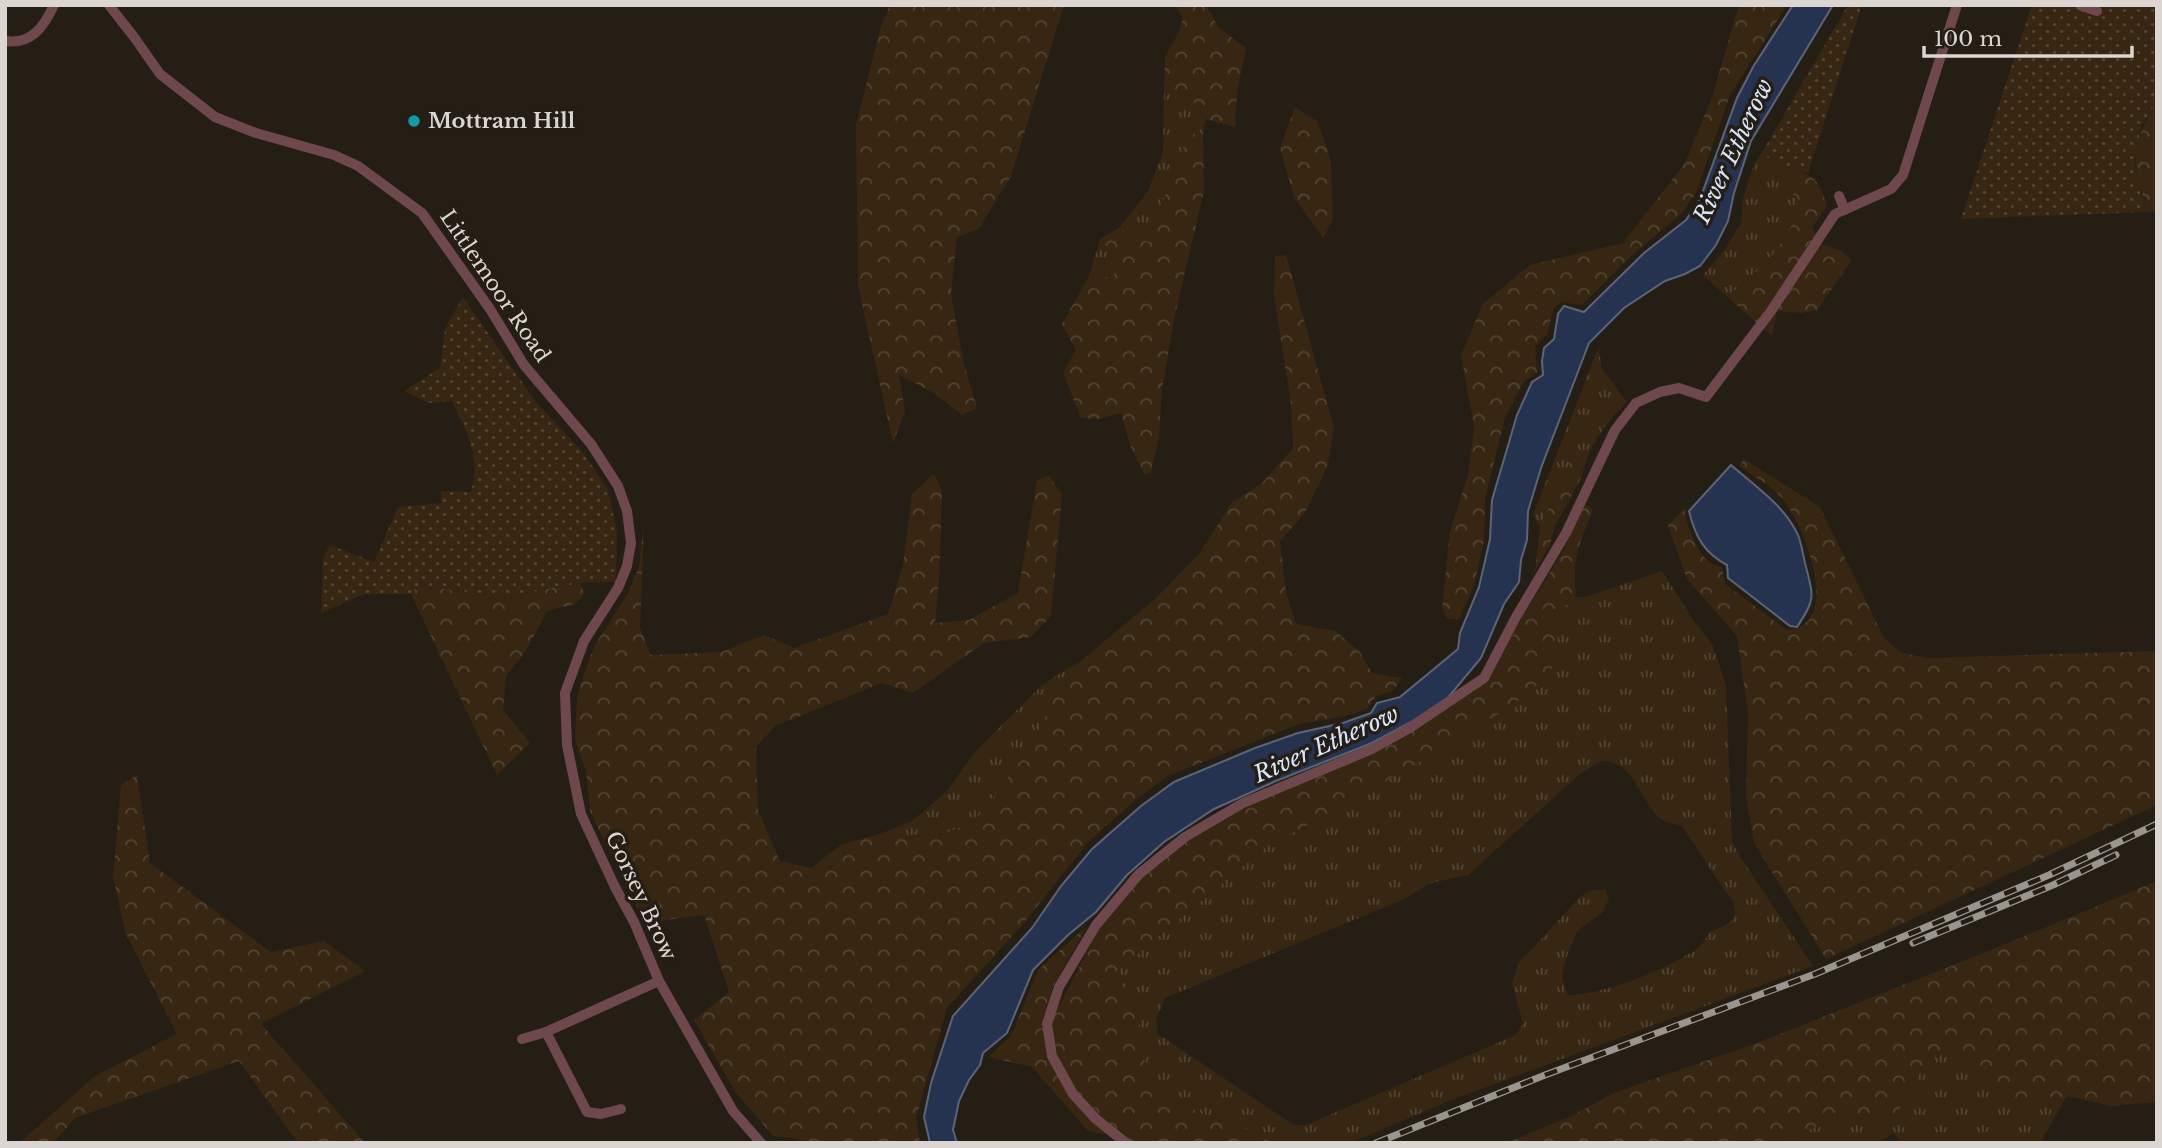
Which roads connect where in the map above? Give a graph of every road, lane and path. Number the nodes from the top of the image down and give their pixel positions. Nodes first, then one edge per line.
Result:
1 (54, 5) edge
2 (109, 5) edge
3 (1958, 5) edge
4 (2080, 5) edge
5 (2097, 10) dead end
6 (5, 41) edge
7 (1839, 196) dead end
8 (1845, 210) junction
9 (584, 641) joint
10 (659, 981) junction
11 (546, 1032) junction
12 (522, 1040) dead end
13 (621, 1109) dead end
14 (761, 1143) edge
15 (1126, 1143) edge

1 - 6 street
2 - 9 street, Littlemoor Road
3 - 8 street
4 - 5 street
7 - 8 street
8 - 15 street
9 - 10 street, Gorsey Brow
10 - 11 street
10 - 14 street, Gorsey Brow
11 - 12 street
11 - 13 street

